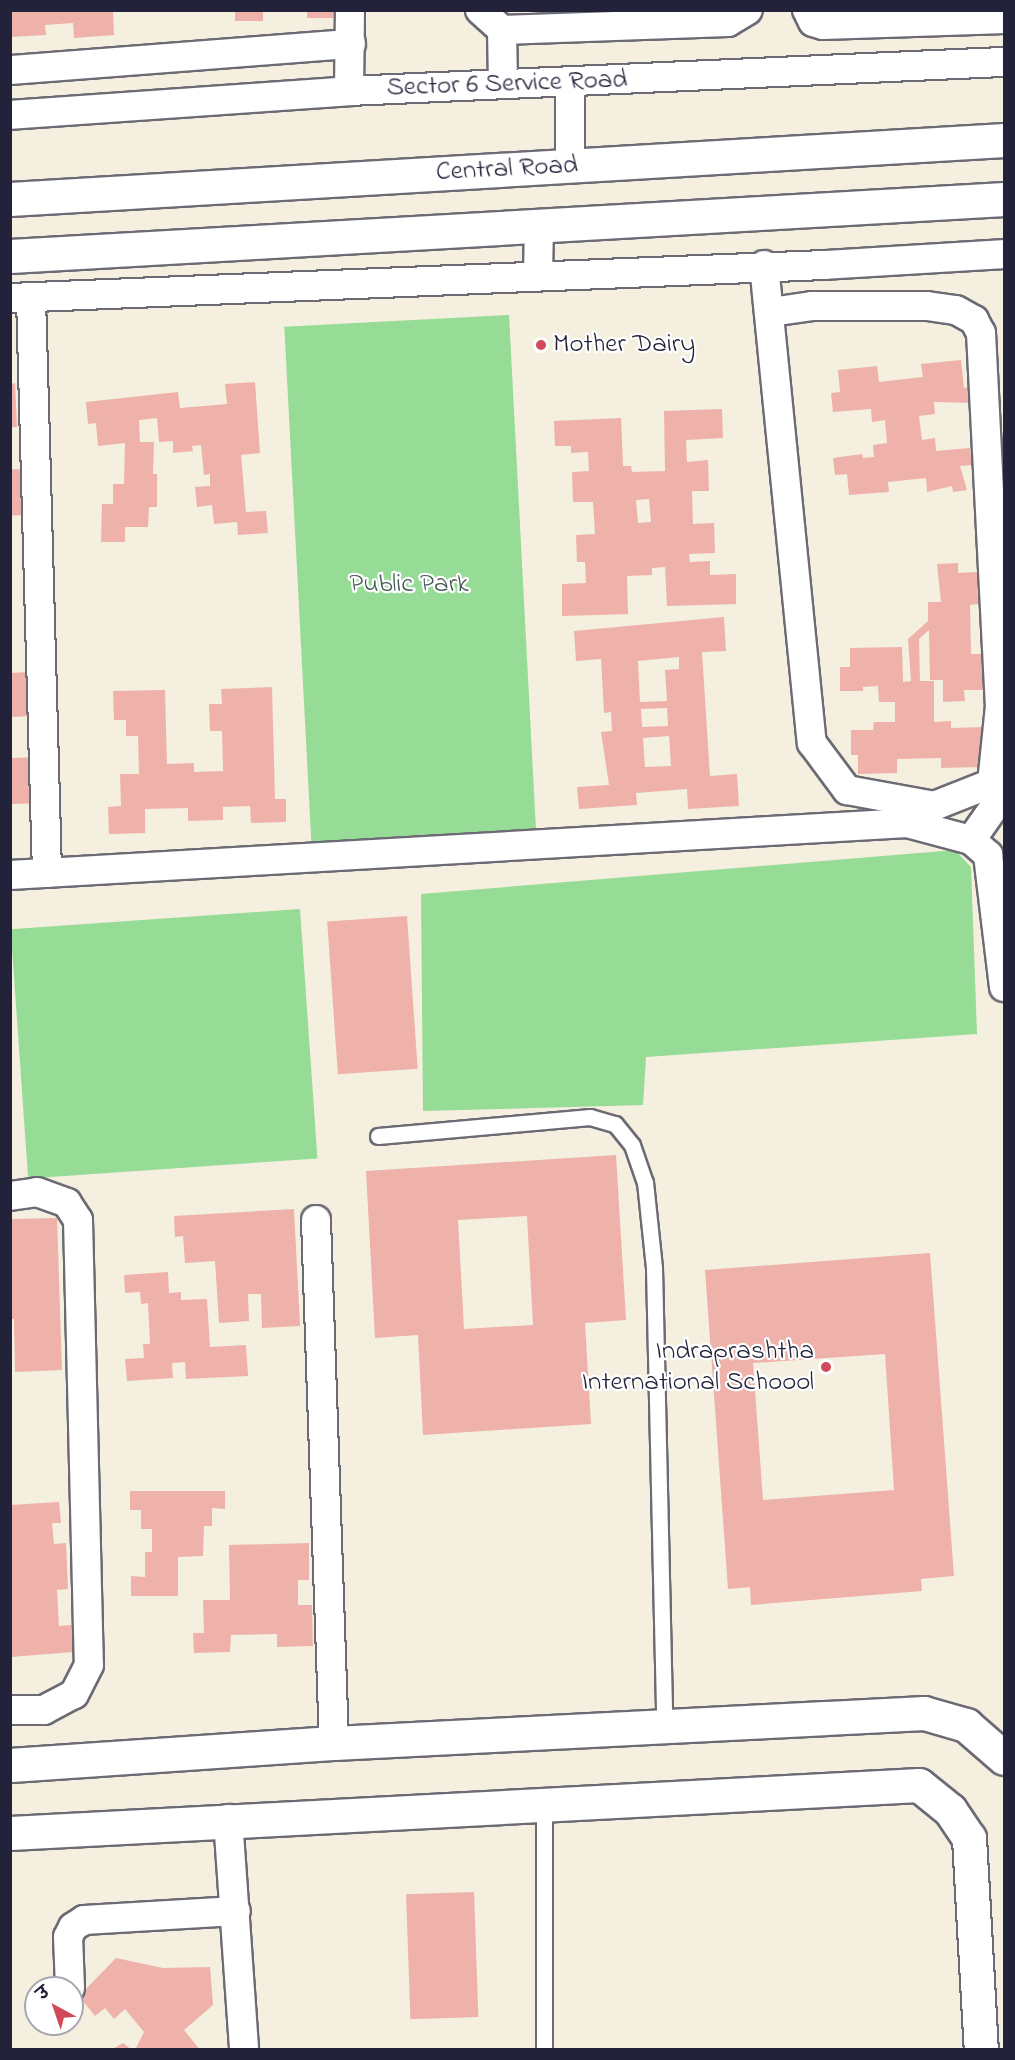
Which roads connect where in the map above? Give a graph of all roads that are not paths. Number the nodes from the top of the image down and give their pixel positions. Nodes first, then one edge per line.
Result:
1 (350, 10) edge
2 (480, 10) edge
3 (748, 10) edge
4 (815, 18) edge
5 (1005, 18) edge
6 (502, 30) junction
7 (351, 44) junction
8 (1005, 62) edge
9 (825, 69) junction
10 (10, 70) edge
11 (570, 82) junction
12 (503, 83) junction
13 (348, 91) junction
14 (10, 115) edge
15 (1005, 140) edge
16 (570, 165) junction
17 (10, 199) edge
18 (1005, 199) edge
19 (539, 226) junction
20 (1005, 254) edge
21 (10, 256) edge
22 (764, 265) junction
23 (538, 276) junction
24 (21, 298) edge
25 (771, 312) junction
26 (992, 783) junction
27 (971, 840) junction
28 (47, 873) junction
29 (10, 875) edge
30 (1004, 984) edge
31 (378, 1136) dead end
32 (10, 1196) edge
33 (316, 1220) dead end
34 (10, 1710) edge
35 (664, 1726) junction
36 (334, 1743) junction
37 (1002, 1748) edge
38 (10, 1765) edge
39 (544, 1803) junction
40 (228, 1819) junction
41 (10, 1833) edge
42 (236, 1911) junction
43 (70, 1976) edge
44 (244, 2049) edge
45 (544, 2049) edge
46 (981, 2049) edge

1 - 7 street
2 - 6 street
3 - 6 street
4 - 5 street
4 - 9 street
6 - 12 street
7 - 10 street
7 - 13 street
8 - 9 street, Sector 6 Service Road
9 - 11 street, Sector 6 Service Road
11 - 12 street, Sector 6 Service Road
11 - 16 street
12 - 13 street, Sector 6 Service Road
13 - 14 street, Sector 6 Service Road
15 - 16 street, Central Road
16 - 17 street, Central Road
18 - 19 street
19 - 21 street
19 - 23 street
20 - 22 street
22 - 23 street
22 - 25 street
23 - 24 street
24 - 28 street
25 - 26 street
25 - 26 street
26 - 27 street
27 - 28 street
27 - 30 street
28 - 29 street
31 - 35 lane
32 - 34 street
33 - 36 street
35 - 36 street
35 - 37 street
36 - 38 street
39 - 40 street
39 - 45 lane
39 - 46 street
40 - 41 street
40 - 42 street
42 - 43 street
42 - 44 street

